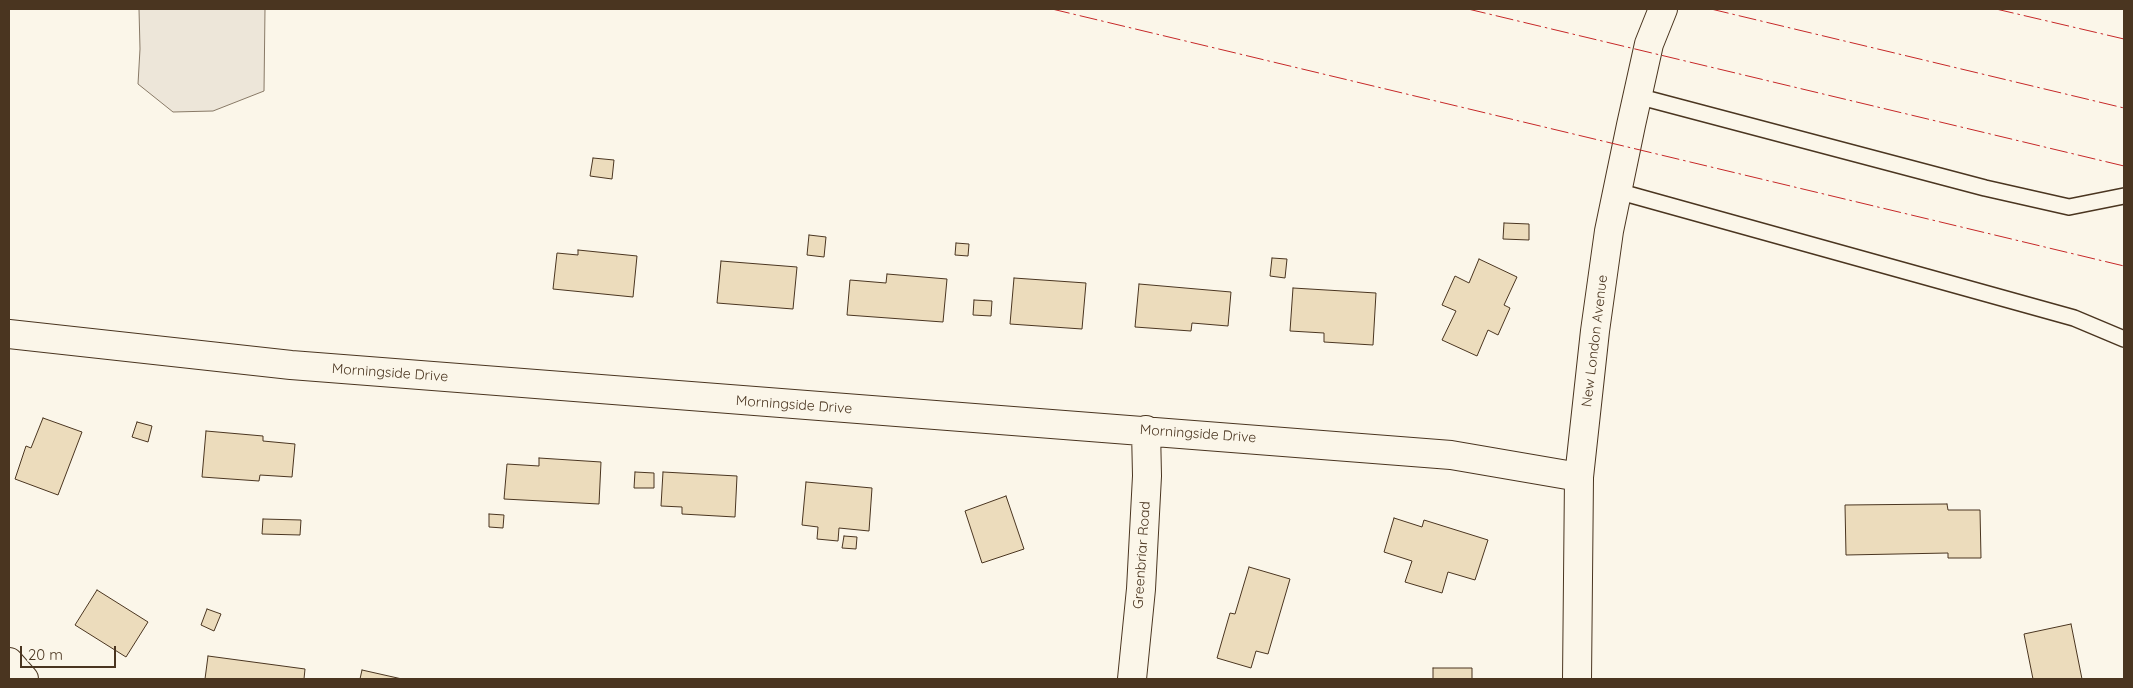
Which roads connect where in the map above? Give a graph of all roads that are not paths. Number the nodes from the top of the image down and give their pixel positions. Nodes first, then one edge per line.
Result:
1 (1663, 9) edge
2 (1638, 96) junction
3 (1617, 191) junction
4 (2124, 196) edge
5 (9, 334) edge
6 (2124, 338) edge
7 (1146, 430) junction
8 (1578, 477) junction
9 (9, 662) edge
10 (24, 679) edge
11 (1132, 679) edge
12 (1577, 679) edge

1 - 2 street, New London Avenue
2 - 3 street, New London Avenue
2 - 4 lane
3 - 6 lane
3 - 8 street, New London Avenue
5 - 7 street, Morningside Drive
7 - 8 street, Morningside Drive
7 - 11 street, Greenbriar Road
8 - 12 street, New London Avenue
9 - 10 street

